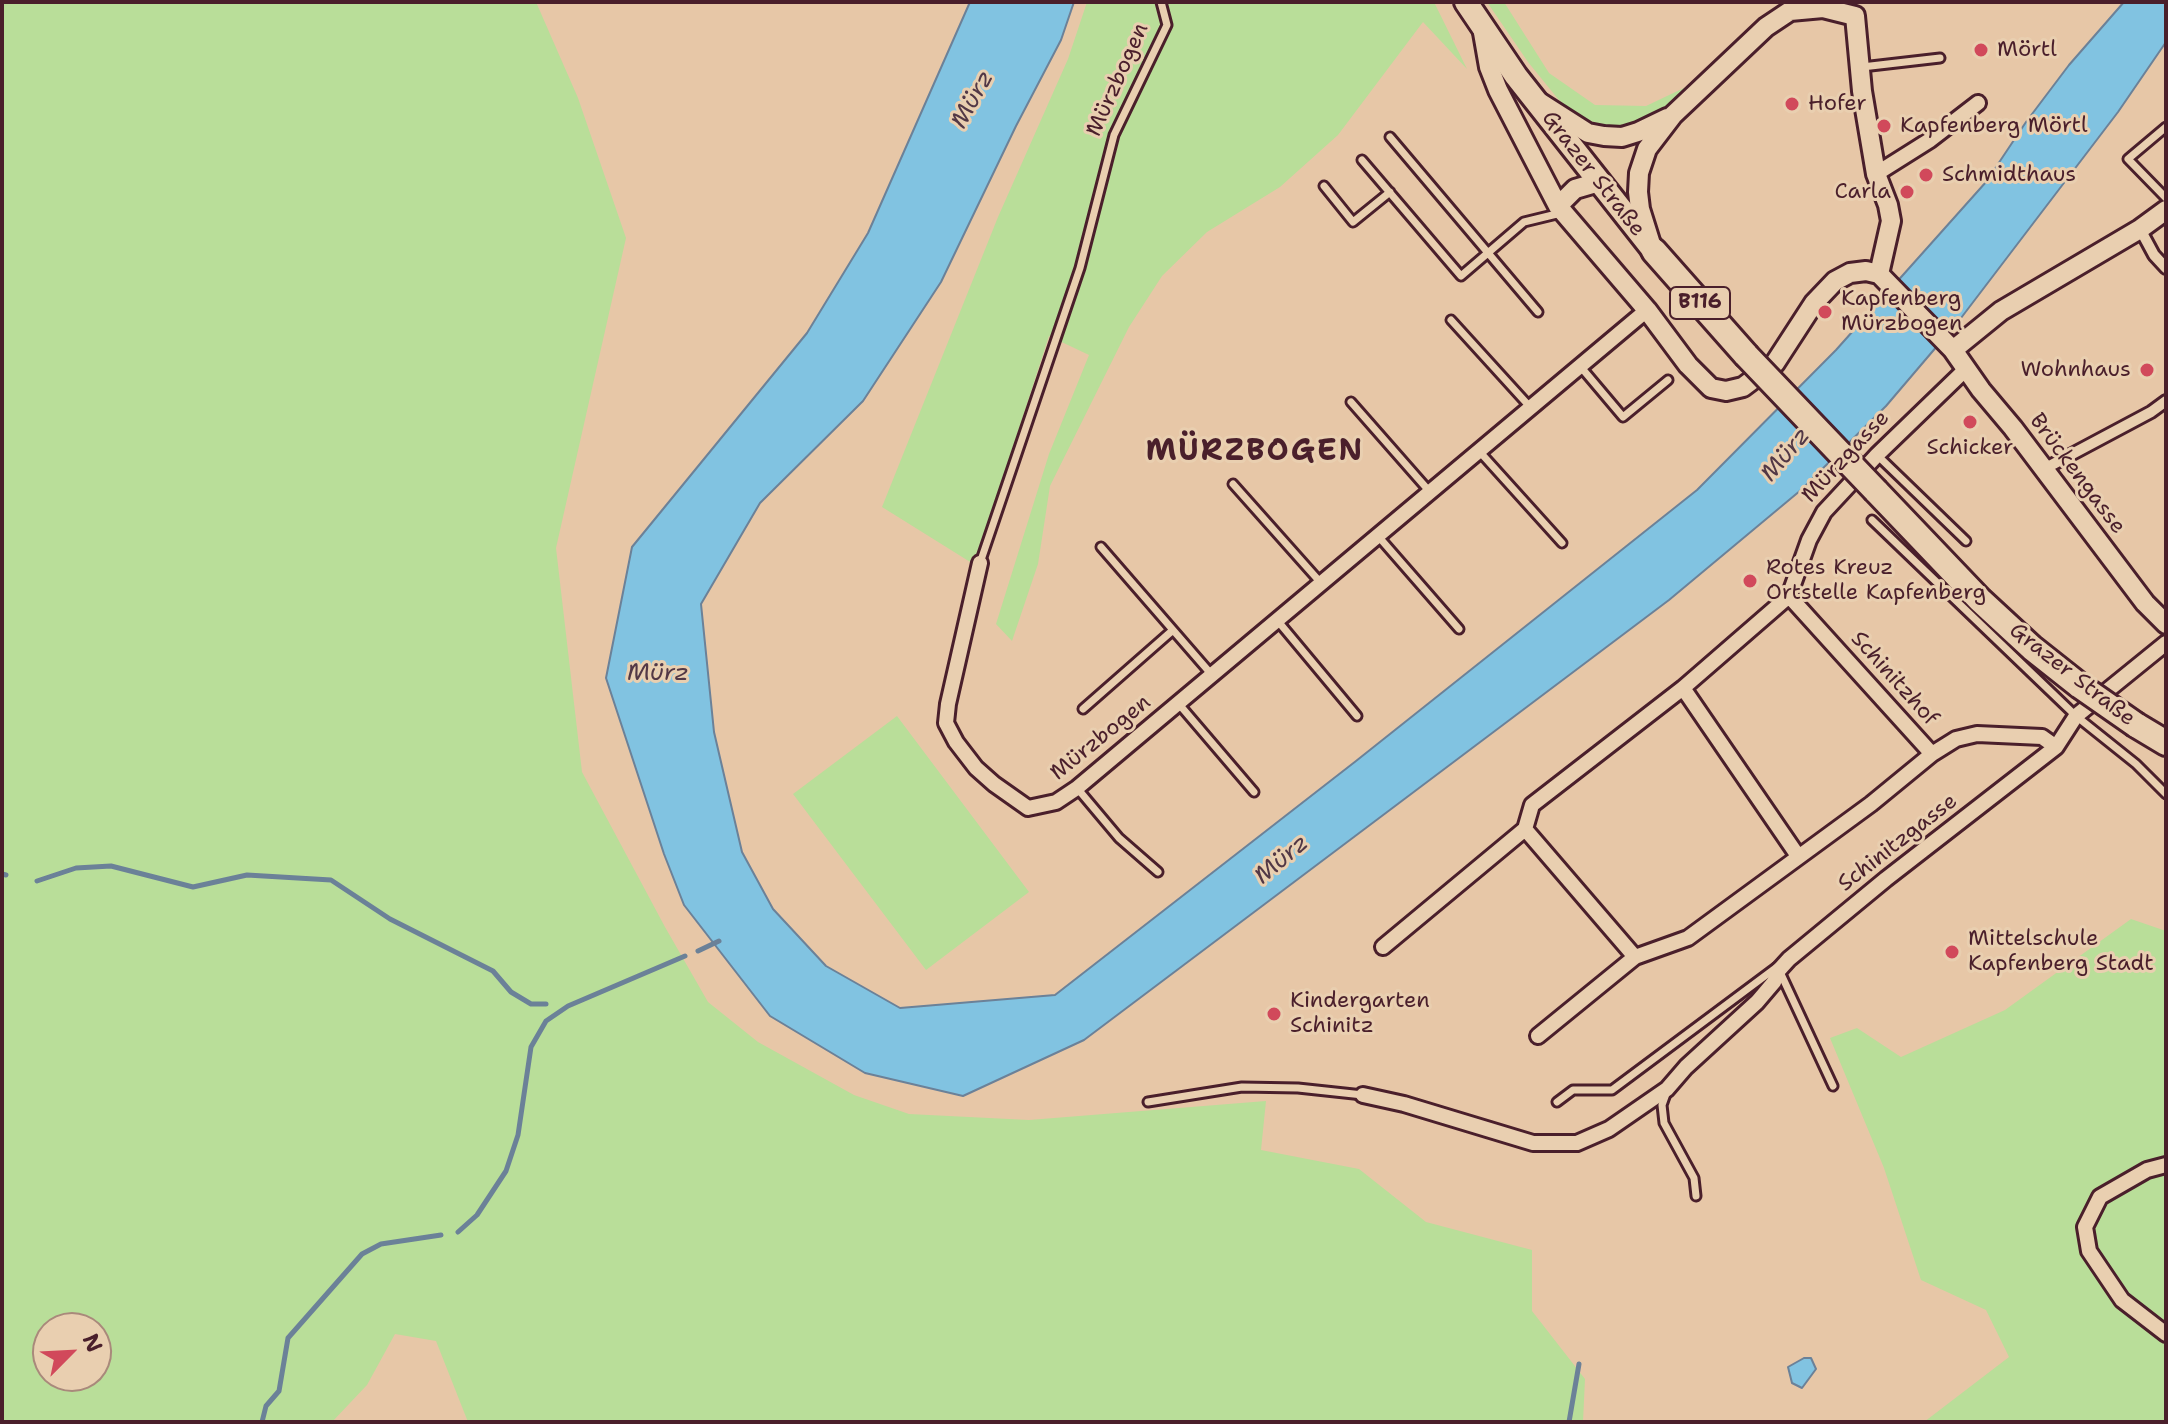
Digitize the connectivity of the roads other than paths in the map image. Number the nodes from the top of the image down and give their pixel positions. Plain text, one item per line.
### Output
1 (1161, 2) edge
2 (1466, 2) edge
3 (1854, 9) edge
4 (1482, 27) junction
5 (1940, 58) dead end
6 (1860, 68) junction
7 (1532, 97) junction
8 (1978, 103) dead end
9 (1673, 115) junction
10 (2166, 127) edge
11 (1390, 137) dead end
12 (1362, 160) dead end
13 (1876, 174) junction
14 (1599, 182) junction
15 (1324, 186) dead end
16 (1390, 192) junction
17 (2166, 198) edge
18 (1561, 209) junction
19 (2166, 210) edge
20 (2140, 229) junction
21 (1654, 251) junction
22 (1488, 253) junction
23 (2166, 268) edge
24 (1879, 274) junction
25 (1647, 310) junction
26 (1538, 312) dead end
27 (1451, 320) dead end
28 (1953, 350) junction
29 (1580, 366) junction
30 (1966, 369) junction
31 (1668, 380) dead end
32 (2166, 401) edge
33 (1351, 402) dead end
34 (1531, 408) junction
35 (1479, 451) junction
36 (1877, 455) junction
37 (2044, 469) junction
38 (1233, 484) dead end
39 (1430, 492) junction
40 (1872, 520) dead end
41 (1378, 536) junction
42 (1966, 541) dead end
43 (1562, 543) dead end
44 (1101, 547) dead end
45 (980, 563) joint
46 (1321, 583) junction
47 (1789, 596) junction
48 (1277, 620) junction
49 (2166, 624) edge
50 (1459, 629) dead end
51 (1173, 630) junction
52 (2166, 643) edge
53 (1212, 675) junction
54 (1683, 688) junction
55 (1178, 703) junction
56 (1083, 709) dead end
57 (1357, 716) dead end
58 (2076, 716) junction
59 (2166, 743) edge
60 (2056, 747) junction
61 (1932, 754) junction
62 (1077, 788) junction
63 (1254, 792) dead end
64 (2166, 794) edge
65 (1525, 829) junction
66 (1798, 856) junction
67 (1158, 872) dead end
68 (1383, 947) dead end
69 (1635, 957) junction
70 (1784, 965) junction
71 (1538, 1036) dead end
72 (1833, 1086) dead end
73 (1667, 1089) junction
74 (1363, 1095) joint
75 (1148, 1102) dead end
76 (1557, 1102) dead end
77 (2166, 1165) edge
78 (1696, 1196) dead end
79 (2166, 1334) edge

1 - 45 lane, Mürzbogen
2 - 4 main road, Grazer Straße / B116
3 - 6 street, Grazer Straße
3 - 9 street, Grazer Straße
4 - 7 main road, Grazer Straße / B116
4 - 18 street
5 - 6 lane
6 - 13 street, Grazer Straße
7 - 9 street, Grazer Straße
7 - 14 main road, Grazer Straße / B116
8 - 13 street
9 - 21 street, Grazer Straße
10 - 17 lane
11 - 22 lane
12 - 16 lane
13 - 24 street, Grazer Straße
14 - 18 street
14 - 21 main road, Grazer Straße / B116
15 - 16 lane
16 - 22 lane
18 - 22 lane
18 - 25 street
19 - 20 street
20 - 23 street
20 - 28 street
21 - 59 highway, Grazer Straße / B116, bridge
22 - 26 lane
24 - 25 street
24 - 28 street
25 - 29 street, Mürzbogen
27 - 34 lane
28 - 30 street, Brückengasse
29 - 31 lane
29 - 34 street, Mürzbogen
30 - 36 street, Mürzgasse
30 - 37 street, Brückengasse
32 - 37 street
33 - 39 lane
34 - 35 street, Mürzbogen
35 - 39 street, Mürzbogen
35 - 43 lane
36 - 42 lane
36 - 47 street, Mürzgasse
37 - 49 street, Brückengasse
38 - 46 lane
39 - 41 street, Mürzbogen
40 - 58 lane
41 - 46 street, Mürzbogen
41 - 50 lane
44 - 51 lane
45 - 62 street, Mürzbogen
46 - 48 street, Mürzbogen
47 - 54 street
47 - 61 street, Schinitzhof
48 - 53 street, Mürzbogen
48 - 57 lane
51 - 53 lane
51 - 56 lane
52 - 58 street, Schinitzgasse
53 - 55 street, Mürzbogen
54 - 65 street
54 - 66 street
55 - 62 street, Mürzbogen
55 - 63 lane
58 - 60 street, Schinitzgasse
58 - 64 lane
60 - 61 street, Schinitzhof
60 - 70 street, Schinitzgasse
61 - 66 street, Schinitzhof
62 - 67 lane
65 - 68 street
65 - 69 street
66 - 69 street, Schinitzhof
69 - 71 street, Schinitzhof
70 - 72 lane
70 - 73 street, Schinitzgasse
70 - 76 lane
73 - 74 street, Schinitzgasse
73 - 78 lane
74 - 75 lane
77 - 79 street

